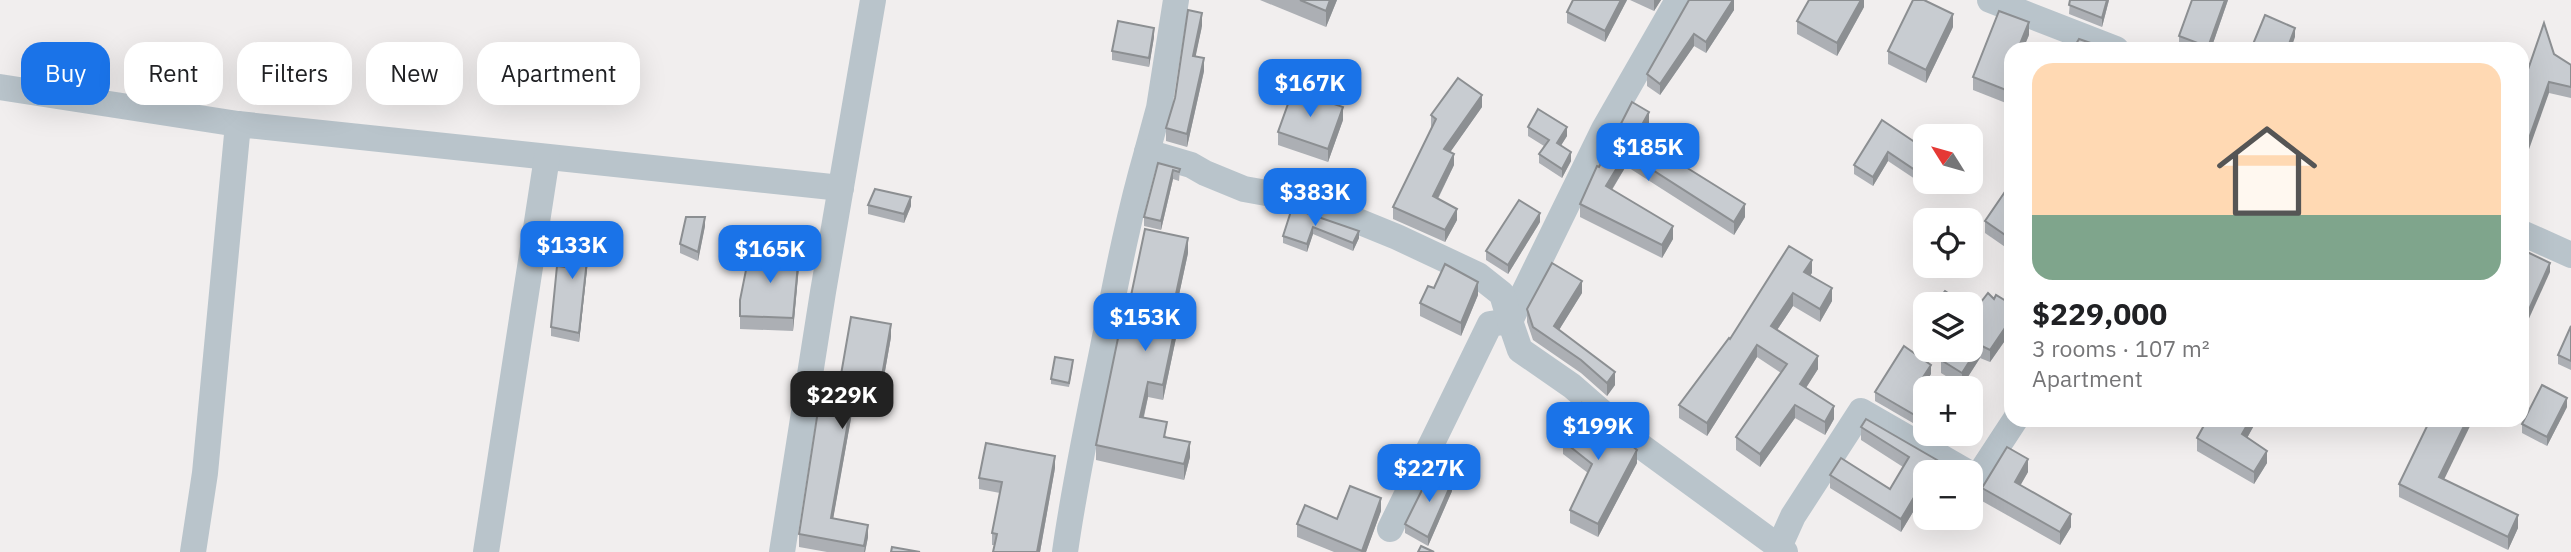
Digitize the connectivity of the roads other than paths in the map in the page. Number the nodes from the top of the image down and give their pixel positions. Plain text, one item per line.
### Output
1 (873, 0) edge
2 (1176, 0) edge
3 (1678, 0) edge
4 (1990, 0) edge
5 (2098, 42) edge
6 (0, 87) edge
7 (238, 124) junction
8 (1147, 152) junction
9 (547, 157) junction
10 (841, 188) junction
11 (2529, 236) edge
12 (2571, 255) edge
13 (1510, 321) junction
14 (2010, 427) edge
15 (1945, 460) edge
16 (1983, 469) edge
17 (1390, 529) dead end
18 (1782, 550) edge
19 (193, 552) edge
20 (486, 552) edge
21 (782, 552) edge
22 (1065, 552) edge

1 - 10 street
2 - 8 street
3 - 13 street
4 - 5 street
6 - 7 street
7 - 9 street
7 - 19 street
8 - 13 street
8 - 22 street
9 - 10 street
9 - 20 street
10 - 21 street
11 - 12 street
13 - 17 street
13 - 18 street
14 - 16 street
15 - 18 street

